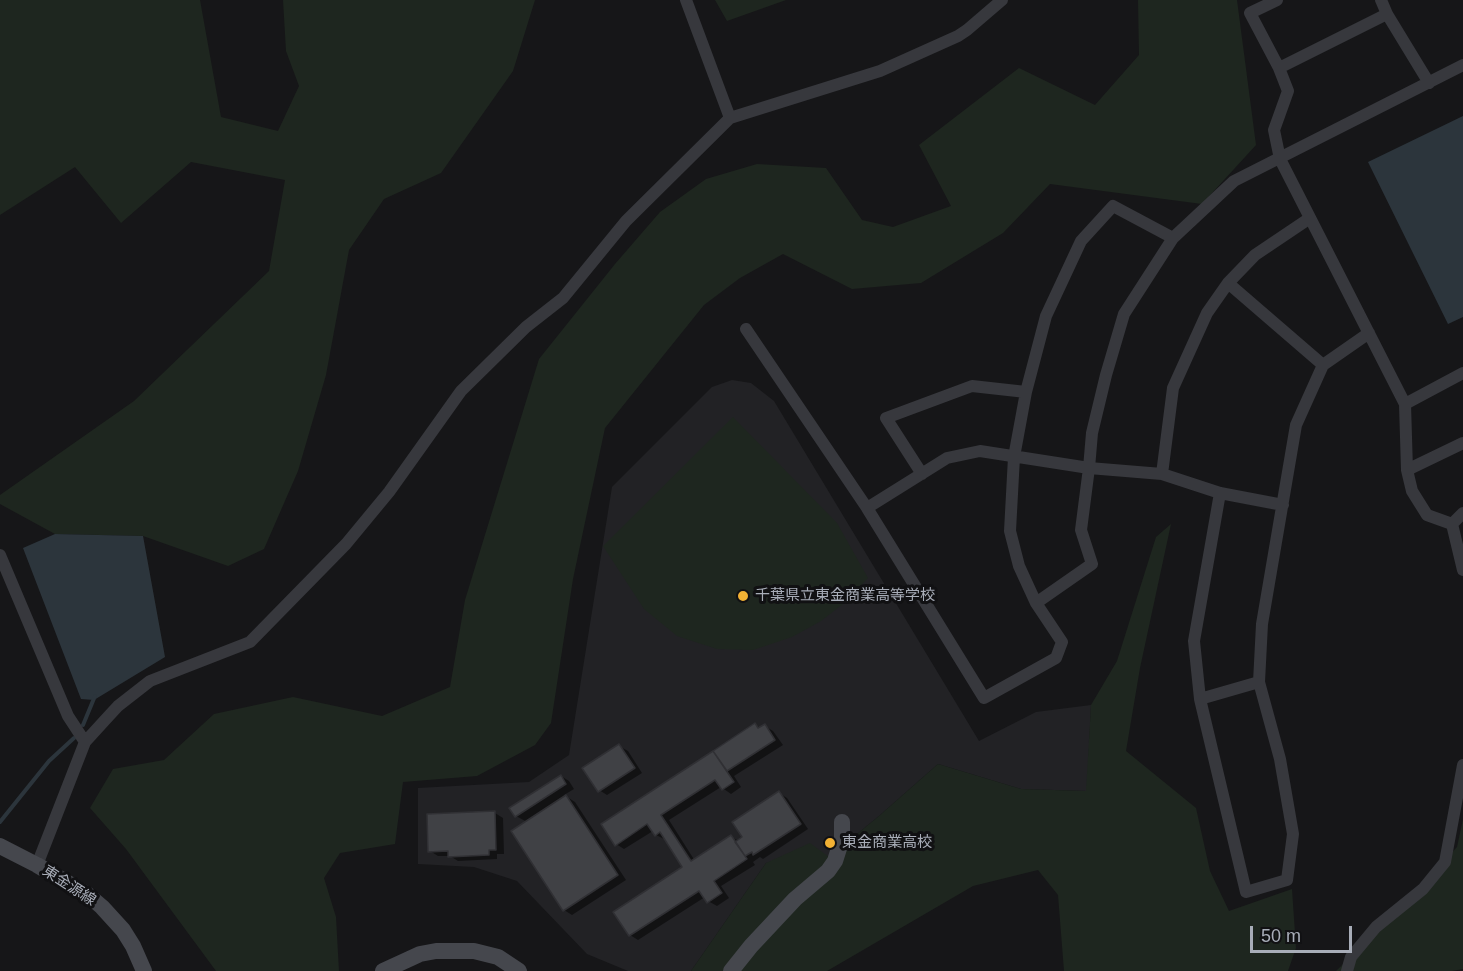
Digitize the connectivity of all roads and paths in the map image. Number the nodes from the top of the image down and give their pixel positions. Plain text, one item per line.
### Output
1 (686, 0) edge
2 (1002, 0) edge
3 (1277, 0) edge
4 (1381, 0) edge
5 (1387, 14) junction
6 (1463, 65) edge
7 (1279, 68) junction
8 (1429, 83) junction
9 (730, 118) junction
10 (1280, 159) junction
11 (1310, 218) junction
12 (1173, 237) junction
13 (1228, 283) junction
14 (747, 328) dead end
15 (1369, 333) junction
16 (1323, 365) junction
17 (1463, 373) edge
18 (1026, 392) junction
19 (1405, 404) junction
20 (1463, 443) edge
21 (1014, 457) junction
22 (1089, 468) junction
23 (1407, 470) junction
24 (922, 474) junction
25 (1162, 474) junction
26 (1220, 493) junction
27 (1283, 505) junction
28 (867, 508) junction
29 (1463, 513) edge
30 (1452, 524) junction
31 (0, 555) edge
32 (1463, 570) edge
33 (1036, 603) junction
34 (1259, 682) junction
35 (1200, 699) junction
36 (85, 742) junction
37 (1463, 765) edge
38 (842, 822) dead end
39 (0, 846) edge
40 (37, 865) junction
41 (144, 971) edge
42 (383, 971) edge
43 (519, 971) edge
44 (731, 971) edge
45 (1347, 971) edge

1 - 9 street
2 - 9 street
3 - 7 street
4 - 5 street
5 - 7 street
5 - 8 street
6 - 8 street
7 - 10 street
8 - 10 street
9 - 36 street
10 - 11 street
10 - 12 street
11 - 13 street
11 - 15 street
12 - 18 street
12 - 22 street
13 - 16 street
13 - 25 street
14 - 28 street
15 - 16 street
15 - 19 street
16 - 27 street
17 - 19 street
18 - 21 street
18 - 24 street
19 - 23 street
20 - 23 street
21 - 22 street
21 - 24 street
21 - 33 street
22 - 25 street
22 - 33 street
23 - 30 street
24 - 28 street
25 - 26 street
26 - 27 street
26 - 35 street
27 - 34 street
28 - 33 street
29 - 30 street
30 - 32 street
31 - 36 street
34 - 35 street
34 - 35 street
36 - 40 street
37 - 45 street
38 - 44 street
39 - 40 street, 東金源線
40 - 41 street, 東金源線
42 - 43 street

